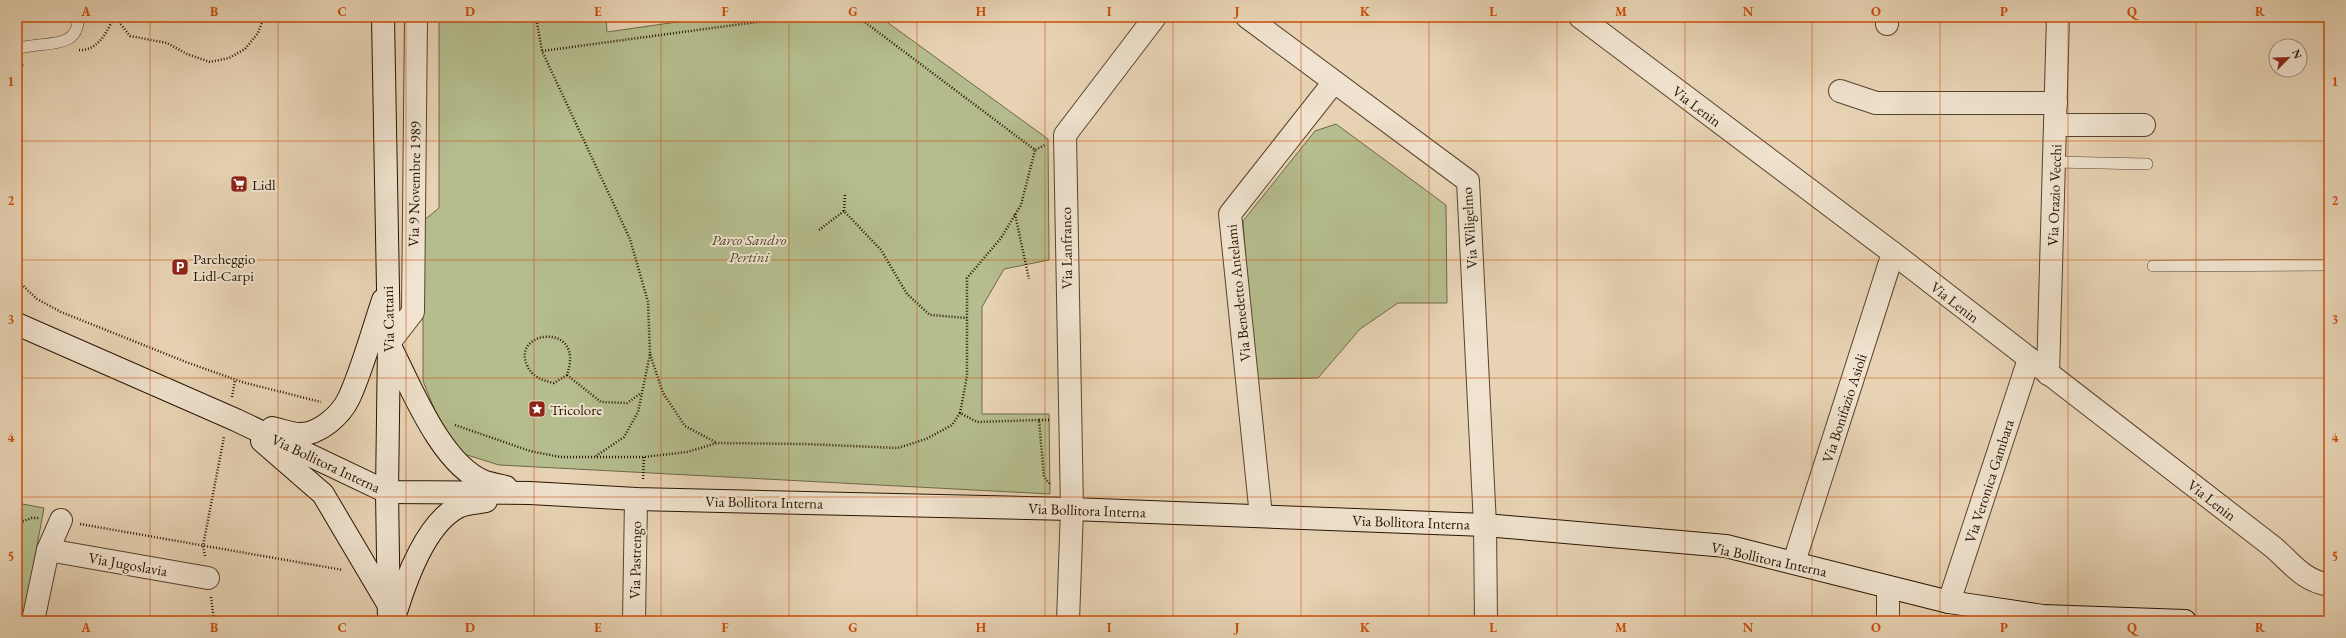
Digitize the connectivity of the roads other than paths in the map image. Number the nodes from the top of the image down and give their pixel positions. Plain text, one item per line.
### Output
1 (78, 17) edge
2 (383, 17) edge
3 (416, 17) edge
4 (1155, 17) edge
5 (1247, 17) edge
6 (2058, 17) edge
7 (1589, 20) edge
8 (17, 49) edge
9 (1334, 82) junction
10 (1840, 91) dead end
11 (2056, 103) junction
12 (2056, 125) junction
13 (2144, 125) dead end
14 (2054, 162) junction
15 (2147, 164) dead end
16 (1893, 254) junction
17 (2329, 265) edge
18 (2153, 266) dead end
19 (388, 287) junction
20 (17, 324) edge
21 (389, 343) junction
22 (2029, 359) junction
23 (2048, 374) junction
24 (232, 418) junction
25 (387, 492) junction
26 (530, 493) junction
27 (636, 499) junction
28 (1072, 509) junction
29 (1262, 516) junction
30 (61, 520) road end
31 (1486, 525) junction
32 (48, 550) junction
33 (1794, 562) junction
34 (208, 578) dead end
35 (2329, 585) edge
36 (1888, 588) junction
37 (1949, 602) junction
38 (387, 617) edge
39 (33, 621) edge
40 (634, 621) edge
41 (1068, 621) edge
42 (1486, 621) edge
43 (1888, 621) edge
44 (2185, 621) edge

1 - 8 lane
2 - 19 street, Via Cattani
3 - 21 street, Via 9 Novembre 1989
4 - 28 street, Via Lanfranco
5 - 9 street, Via Wiligelmo
6 - 11 street, Via Orazio Vecchi
7 - 16 street, Via Lenin
9 - 29 street, Via Benedetto Antelami
9 - 31 street, Via Wiligelmo
10 - 11 street
11 - 12 street, Via Orazio Vecchi
12 - 13 street
12 - 14 street, Via Orazio Vecchi
14 - 15 lane
14 - 23 street, Via Orazio Vecchi
16 - 22 street, Via Lenin
16 - 33 street, Via Bonifazio Asioli
17 - 18 lane
19 - 21 street, Via Cattani
19 - 24 street
20 - 24 street, Via Bollitora Interna
21 - 25 street, Via Cattani
21 - 26 street
22 - 23 street, Via Lenin
22 - 37 street, Via Veronica Gambara
23 - 35 street, Via Lenin
24 - 25 street, Via Bollitora Interna
24 - 38 street
25 - 26 street, Via Bollitora Interna
25 - 38 street, Via Cattani
26 - 27 street, Via Bollitora Interna
26 - 38 street
27 - 28 street, Via Bollitora Interna
27 - 40 street, Via Pastrengo
28 - 29 street, Via Bollitora Interna
28 - 41 street, Via Lanfranco
29 - 31 street, Via Bollitora Interna
30 - 32 street
31 - 33 street, Via Bollitora Interna
31 - 42 street
32 - 34 street, Via Jugoslavia
32 - 39 street
33 - 36 street, Via Bollitora Interna
36 - 37 street, Via Bollitora Interna
36 - 43 street
37 - 44 street, Via Bollitora Interna

